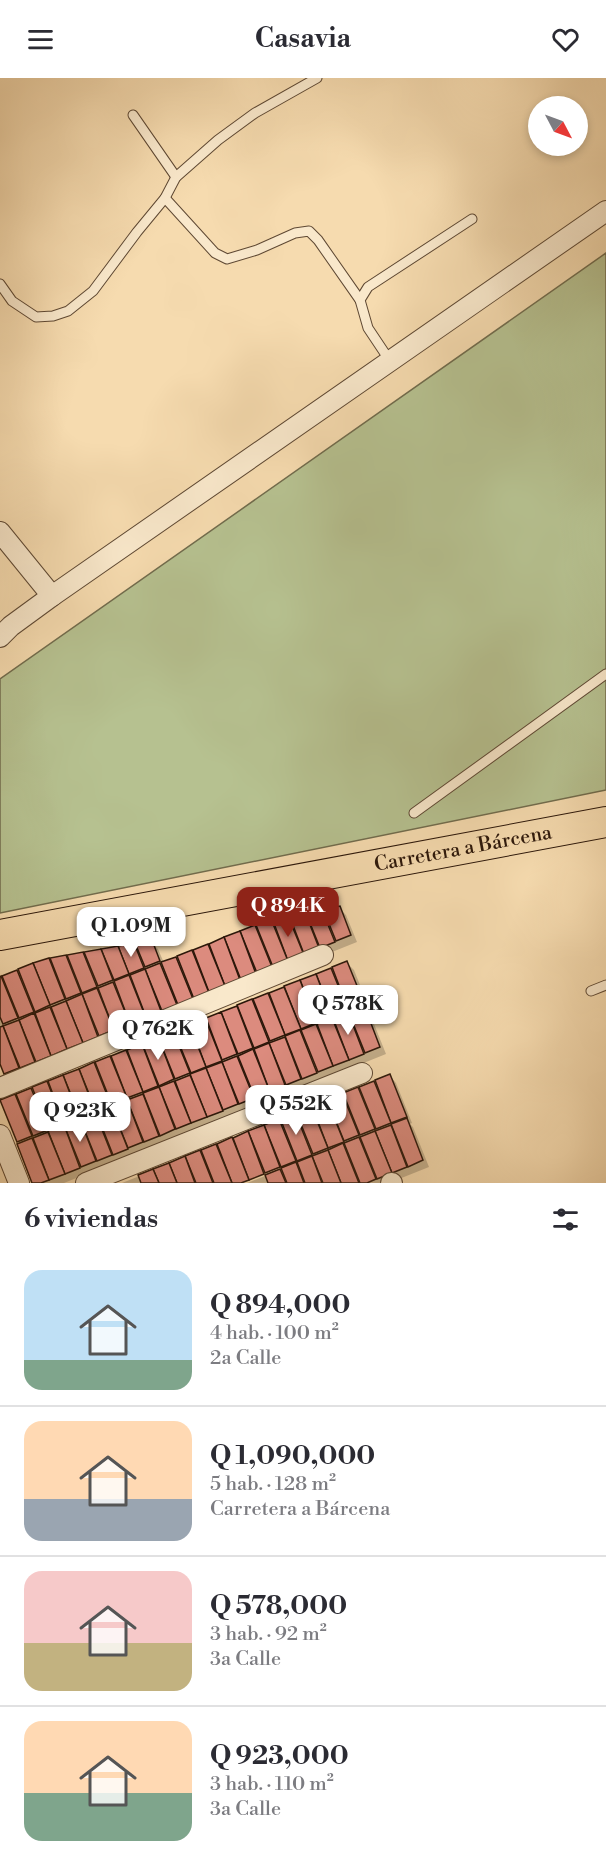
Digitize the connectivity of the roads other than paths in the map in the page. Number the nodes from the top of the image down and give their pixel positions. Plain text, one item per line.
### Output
1 (317, 78) edge
2 (134, 115) dead end
3 (176, 177) junction
4 (165, 198) junction
5 (606, 211) edge
6 (471, 219) dead end
7 (0, 284) edge
8 (360, 300) junction
9 (390, 361) junction
10 (0, 532) edge
11 (52, 596) junction
12 (0, 637) edge
13 (606, 674) edge
14 (414, 813) dead end
15 (606, 822) edge
16 (0, 934) edge
17 (322, 955) dead end
18 (606, 985) edge
19 (591, 991) dead end
20 (362, 1073) dead end
21 (0, 1088) edge
22 (0, 1135) edge
23 (20, 1183) edge
24 (86, 1183) edge

1 - 3 lane
2 - 3 lane
3 - 4 lane
4 - 7 lane
4 - 8 lane
5 - 9 street
6 - 8 lane
8 - 9 lane
9 - 11 street
10 - 11 street
11 - 12 street
13 - 14 lane
15 - 16 main road, Carretera a Bárcena
17 - 21 street
18 - 19 lane
20 - 24 street
22 - 23 street

